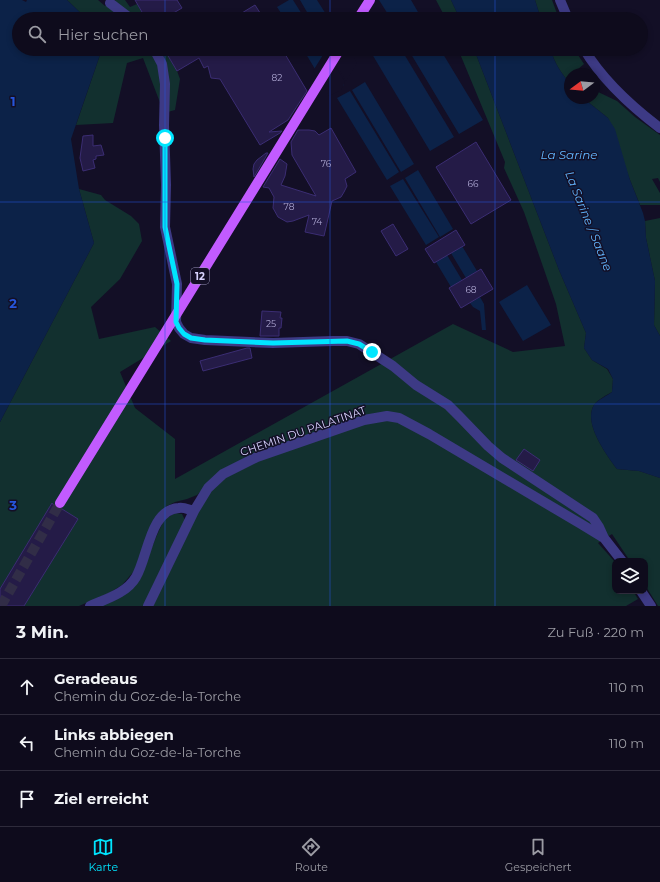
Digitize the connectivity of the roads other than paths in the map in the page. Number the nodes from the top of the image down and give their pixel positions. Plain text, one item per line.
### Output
1 (370, 0) edge
2 (560, 0) edge
3 (110, 3) dead end
4 (122, 12) edge
5 (362, 12) edge
6 (565, 12) edge
7 (158, 56) edge
8 (336, 56) edge
9 (588, 56) edge
10 (660, 128) edge
11 (60, 503) tunnel mouth
12 (194, 511) junction
13 (604, 538) junction
14 (620, 558) edge
15 (643, 594) edge
16 (90, 606) edge
17 (148, 606) edge
18 (651, 606) edge

1 - 5 main road
2 - 6 street
3 - 4 street
7 - 13 street
8 - 11 main road, 12
9 - 10 street
12 - 13 street, CHEMIN DU PALATINAT
12 - 16 street
12 - 17 street, CHEMIN DU PALATINAT
13 - 14 street, CHEMIN DU PALATINAT
15 - 18 street

